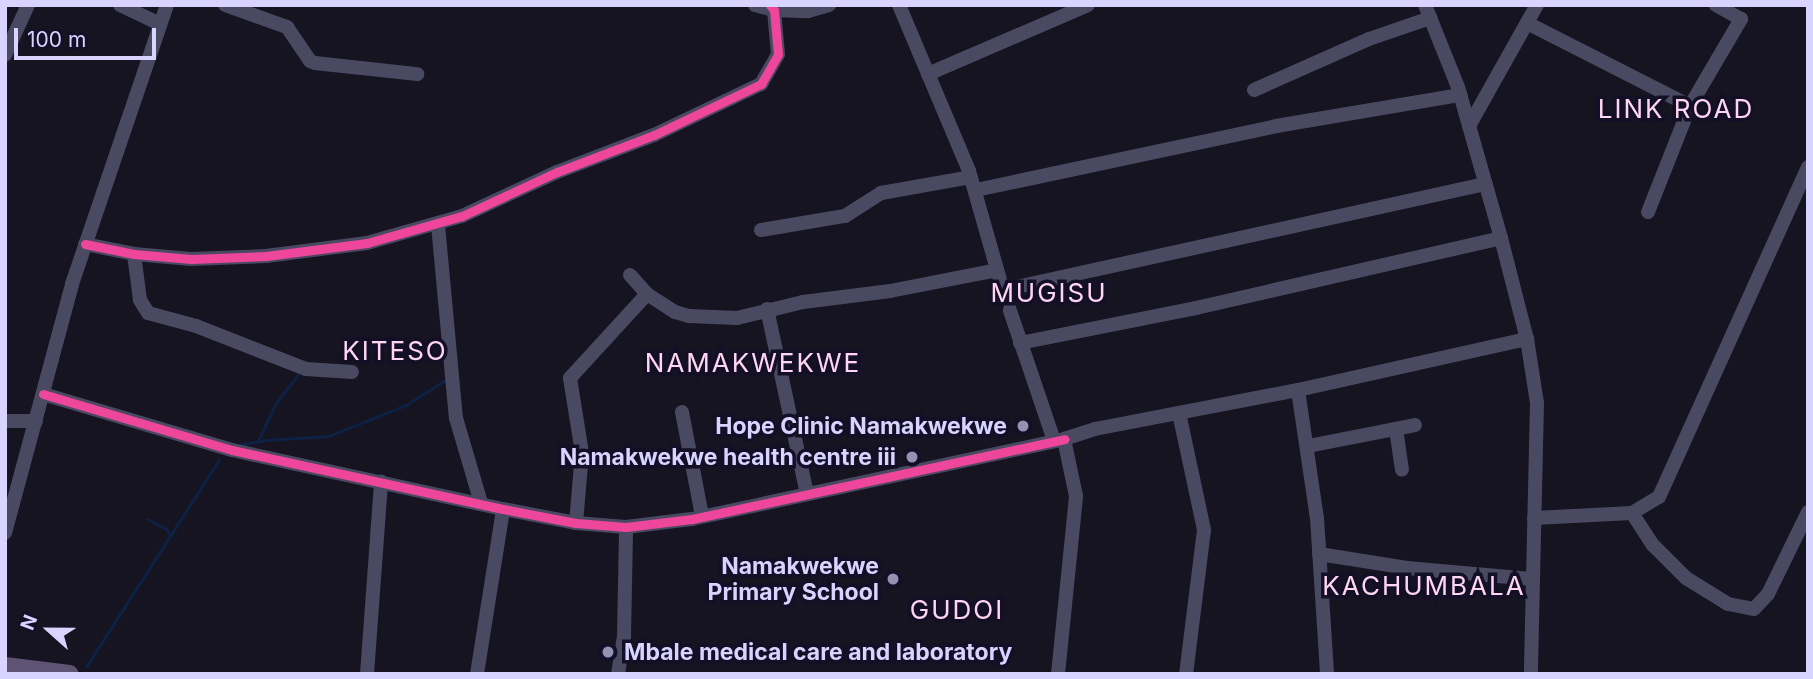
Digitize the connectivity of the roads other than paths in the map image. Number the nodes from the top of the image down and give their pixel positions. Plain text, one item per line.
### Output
1 (28, 5) edge
2 (120, 5) edge
3 (167, 5) edge
4 (225, 5) edge
5 (755, 5) edge
6 (829, 5) edge
7 (899, 5) edge
8 (1088, 5) edge
9 (1537, 5) edge
10 (1716, 5) edge
11 (1747, 5) edge
12 (772, 8) edge
13 (1427, 11) edge
14 (1741, 19) junction
15 (1527, 23) junction
16 (160, 24) junction
17 (5, 55) edge
18 (417, 74) dead end
19 (928, 74) junction
20 (1254, 90) dead end
21 (1460, 95) junction
22 (1690, 106) junction
23 (1468, 126) junction
24 (1808, 167) edge
25 (973, 184) junction
26 (1485, 184) junction
27 (1648, 212) dead end
28 (438, 225) junction
29 (761, 230) dead end
30 (1501, 238) junction
31 (85, 244) junction
32 (134, 254) junction
33 (997, 270) junction
34 (630, 275) dead end
35 (1003, 290) junction
36 (647, 294) junction
37 (766, 309) junction
38 (1527, 339) junction
39 (1020, 343) junction
40 (352, 372) dead end
41 (1298, 390) junction
42 (43, 394) junction
43 (682, 412) dead end
44 (1179, 412) junction
45 (36, 421) junction
46 (9, 422) edge
47 (1415, 425) dead end
48 (1396, 429) junction
49 (1059, 440) junction
50 (29, 446) junction
51 (1308, 446) junction
52 (1402, 470) dead end
53 (381, 482) junction
54 (807, 494) junction
55 (481, 503) junction
56 (503, 509) junction
57 (1808, 512) edge
58 (1632, 513) junction
59 (702, 516) junction
60 (1534, 518) junction
61 (576, 523) junction
62 (626, 527) junction
63 (5, 533) edge
64 (1319, 554) junction
65 (1532, 579) junction
66 (5, 666) edge
67 (63, 673) edge
68 (70, 674) edge
69 (367, 674) edge
70 (477, 674) edge
71 (618, 674) edge
72 (1058, 674) edge
73 (1186, 674) edge
74 (1327, 674) edge
75 (1531, 674) edge

1 - 17 street
2 - 16 street
3 - 16 street
4 - 18 street
5 - 12 street
6 - 12 street
7 - 19 street
8 - 19 street
9 - 15 street
10 - 14 street
11 - 14 street
12 - 28 street
13 - 20 street
13 - 21 street
14 - 22 street
15 - 22 street
15 - 23 street
16 - 31 street
19 - 25 street
21 - 23 street
21 - 25 street
22 - 27 street
23 - 26 street
24 - 58 street
25 - 29 street
25 - 33 street
26 - 30 street
26 - 35 street
28 - 32 street
28 - 55 street
30 - 38 street
30 - 39 street
31 - 32 street
31 - 42 street
32 - 40 street
33 - 35 street
33 - 37 street
34 - 36 street
35 - 39 street
36 - 37 street
36 - 61 street
37 - 54 street
38 - 41 street
38 - 60 street
39 - 49 street
41 - 44 street
41 - 51 street
42 - 45 street
42 - 53 street
43 - 59 street
44 - 49 street
44 - 73 street
45 - 46 street
45 - 50 street
46 - 50 street
47 - 48 street
48 - 51 street
48 - 52 street
49 - 54 street
49 - 72 street
50 - 63 street
51 - 64 street
53 - 55 street
53 - 69 street
54 - 59 street
55 - 56 street
56 - 61 street
56 - 70 street
57 - 58 street
58 - 60 street
59 - 62 street
60 - 65 street
61 - 62 street
62 - 71 street
64 - 65 street
64 - 74 street
65 - 75 street
66 - 67 main road
67 - 68 main road

